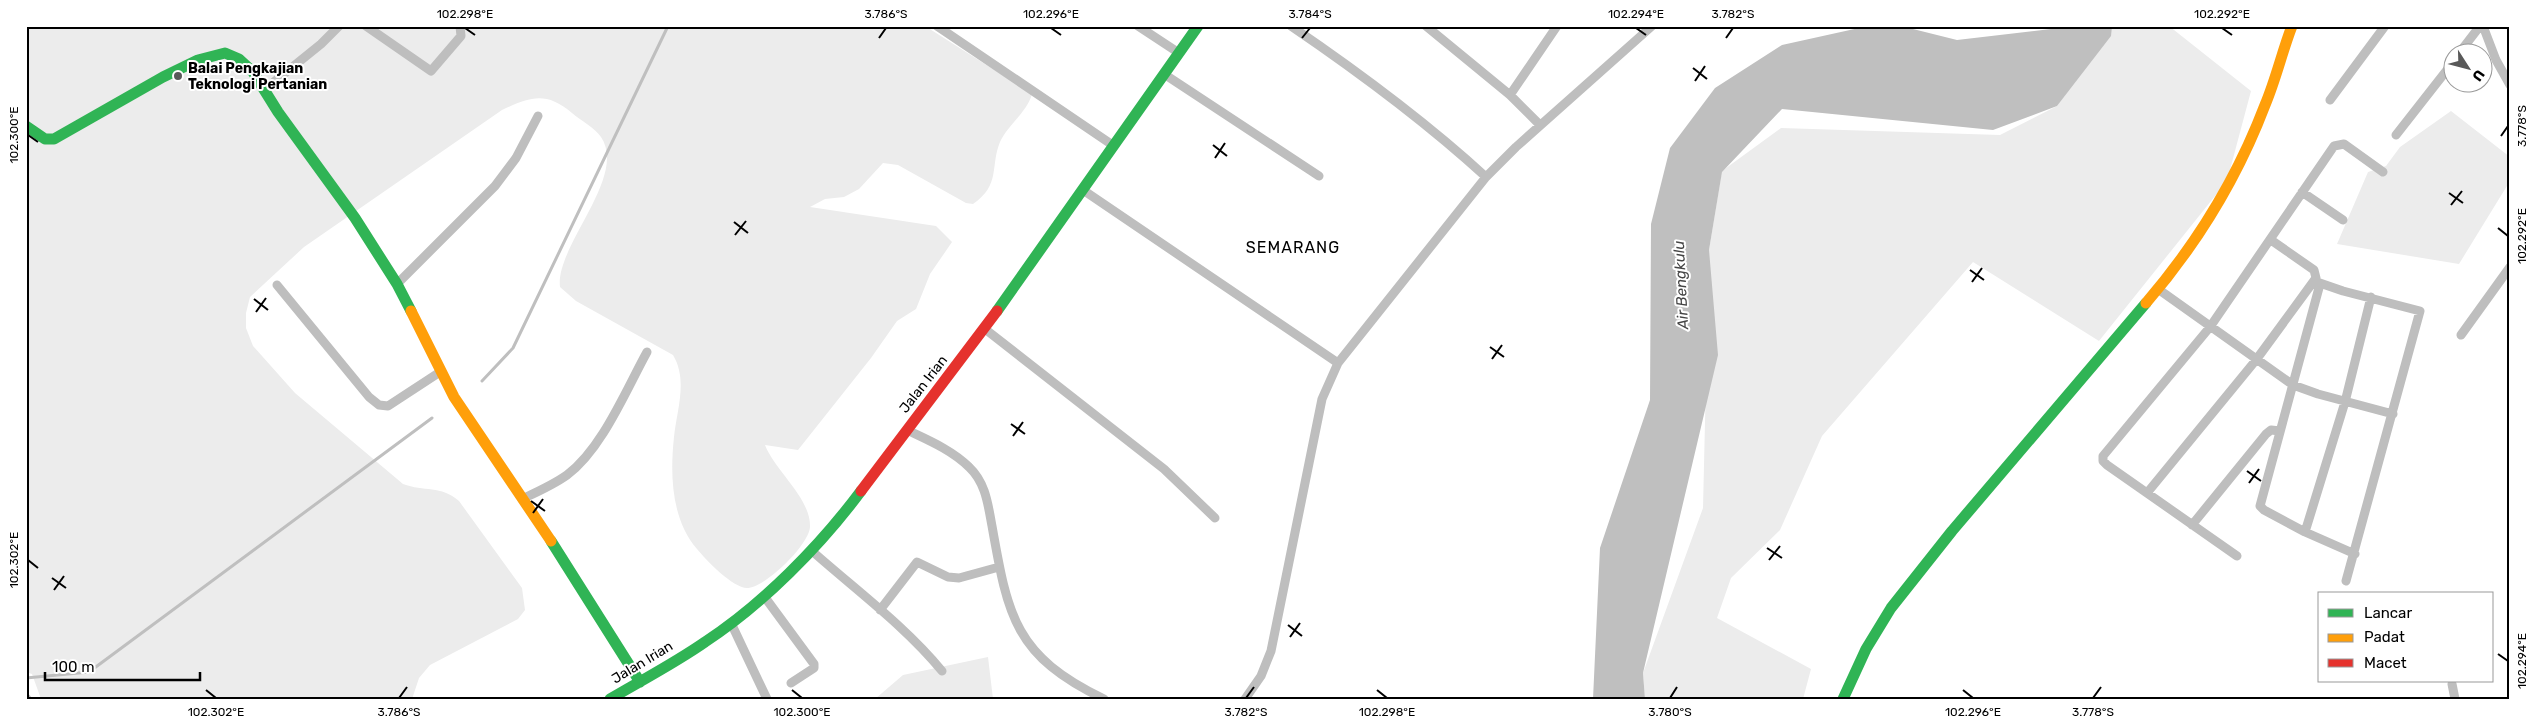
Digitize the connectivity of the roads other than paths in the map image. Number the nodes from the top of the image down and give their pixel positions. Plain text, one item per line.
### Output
1 (339, 26) edge
2 (366, 26) edge
3 (460, 26) edge
4 (936, 26) edge
5 (1138, 26) edge
6 (1198, 26) edge
7 (1291, 26) edge
8 (1426, 26) edge
9 (1557, 26) edge
10 (1652, 26) edge
11 (2292, 26) edge
12 (2386, 26) edge
13 (2482, 26) edge
14 (2468, 42) edge
15 (1179, 53) junction
16 (1164, 74) junction
17 (2444, 74) edge
18 (2510, 85) edge
19 (264, 90) junction
20 (1510, 95) junction
21 (2330, 100) dead end
22 (538, 116) dead end
23 (26, 126) edge
24 (1540, 126) junction
25 (2396, 135) dead end
26 (1114, 146) junction
27 (2383, 172) dead end
28 (1319, 176) dead end
29 (1486, 177) junction
30 (1083, 190) junction
31 (2302, 192) junction
32 (2343, 220) dead end
33 (2271, 240) junction
34 (2510, 267) edge
35 (2317, 282) junction
36 (397, 284) junction
37 (277, 285) dead end
38 (2158, 289) junction
39 (2371, 297) junction
40 (2210, 327) junction
41 (985, 329) junction
42 (2461, 335) dead end
43 (647, 352) dead end
44 (2256, 360) junction
45 (1338, 363) junction
46 (440, 372) junction
47 (2293, 384) junction
48 (2345, 402) junction
49 (2393, 414) junction
50 (907, 430) junction
51 (2280, 431) junction
52 (2147, 492) junction
53 (522, 499) junction
54 (1216, 518) dead end
55 (2192, 524) junction
56 (2305, 532) junction
57 (812, 551) junction
58 (2355, 554) junction
59 (2237, 556) dead end
60 (999, 567) junction
61 (2346, 581) dead end
62 (764, 596) junction
63 (880, 610) junction
64 (732, 623) junction
65 (942, 671) dead end
66 (640, 682) junction
67 (791, 682) dead end
68 (2452, 684) dead end
69 (610, 699) edge
70 (767, 699) edge
71 (1104, 699) edge
72 (1244, 699) edge
73 (1843, 699) edge
74 (2455, 699) edge

1 - 19 street
2 - 3 street
4 - 26 street
5 - 15 street
6 - 15 street, Jalan Irian
7 - 29 street
8 - 20 street
9 - 20 street
10 - 24 street
11 - 38 street
12 - 21 street
13 - 14 street
13 - 18 street
15 - 16 street, Jalan Irian
16 - 26 street, Jalan Irian
16 - 28 street
17 - 25 street
19 - 23 street
19 - 36 street
20 - 24 street
22 - 36 street
24 - 29 street
26 - 30 street, Jalan Irian
27 - 31 street
29 - 45 street
30 - 41 street, Jalan Irian
30 - 45 street
31 - 32 street
31 - 33 street
33 - 35 street
33 - 40 street
34 - 42 street
35 - 39 street
35 - 44 street
35 - 47 street
36 - 46 street
37 - 46 street
38 - 40 street
38 - 73 street
39 - 48 street
39 - 49 street
40 - 44 street
40 - 52 street
41 - 50 street, Jalan Irian
41 - 54 street
43 - 53 street
44 - 47 street
44 - 52 street
45 - 72 street
46 - 53 street
47 - 48 street
47 - 51 street
48 - 49 street
48 - 56 street
49 - 58 street
50 - 57 street, Jalan Irian
50 - 60 street
51 - 55 street
51 - 56 street
52 - 55 street
53 - 66 street
55 - 59 street
56 - 58 street
57 - 62 street, Jalan Irian
57 - 63 street
58 - 61 street
60 - 63 street
60 - 71 street
62 - 64 street, Jalan Irian
62 - 67 street
63 - 65 street
64 - 66 street, Jalan Irian
64 - 70 street
66 - 69 street, Jalan Irian
68 - 74 street

